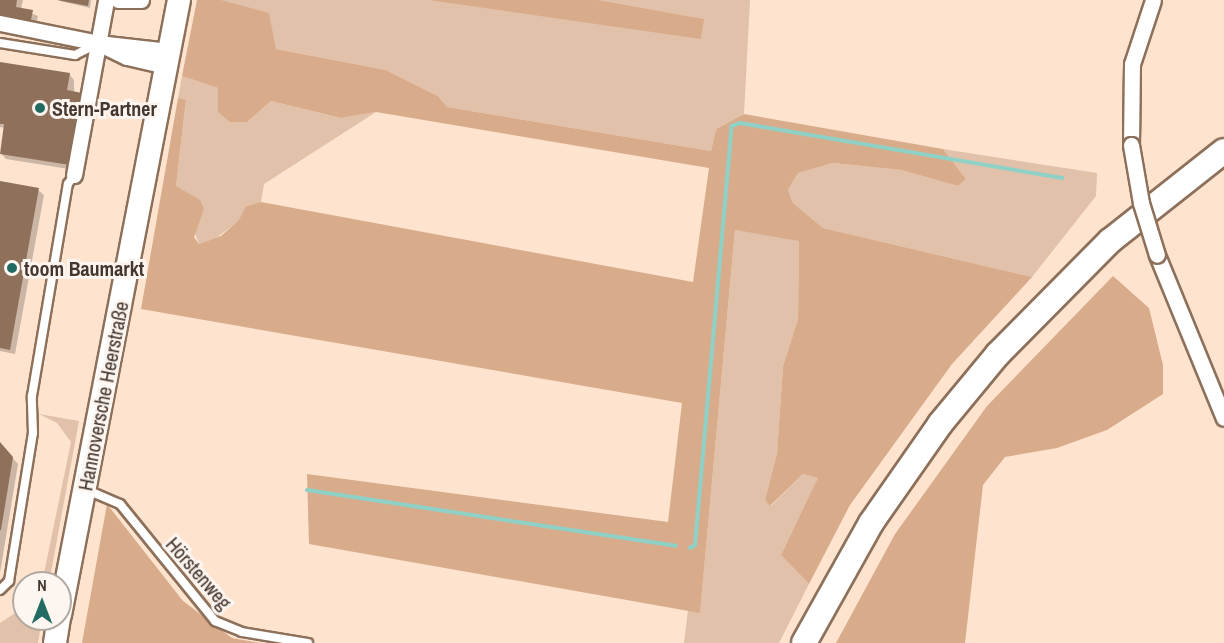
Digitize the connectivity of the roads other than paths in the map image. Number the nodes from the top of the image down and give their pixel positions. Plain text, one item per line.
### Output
1 (106, 0) edge
2 (118, 0) edge
3 (141, 0) edge
4 (179, 0) edge
5 (1153, 0) edge
6 (0, 24) edge
7 (0, 43) edge
8 (98, 43) junction
9 (168, 59) junction
10 (1224, 151) edge
11 (74, 175) joint
12 (1224, 418) edge
13 (85, 490) junction
14 (69, 571) edge
15 (0, 590) edge
16 (308, 643) edge
17 (804, 643) edge

1 - 8 street
2 - 3 street
4 - 9 main road, Hannoversche Heerstraße
5 - 12 street, bridge
6 - 8 street
7 - 8 lane
8 - 9 street
8 - 11 street
9 - 13 main road, Hannoversche Heerstraße
10 - 17 highway
11 - 15 lane
13 - 14 main road, Hannoversche Heerstraße
13 - 16 lane, Hörstenweg

